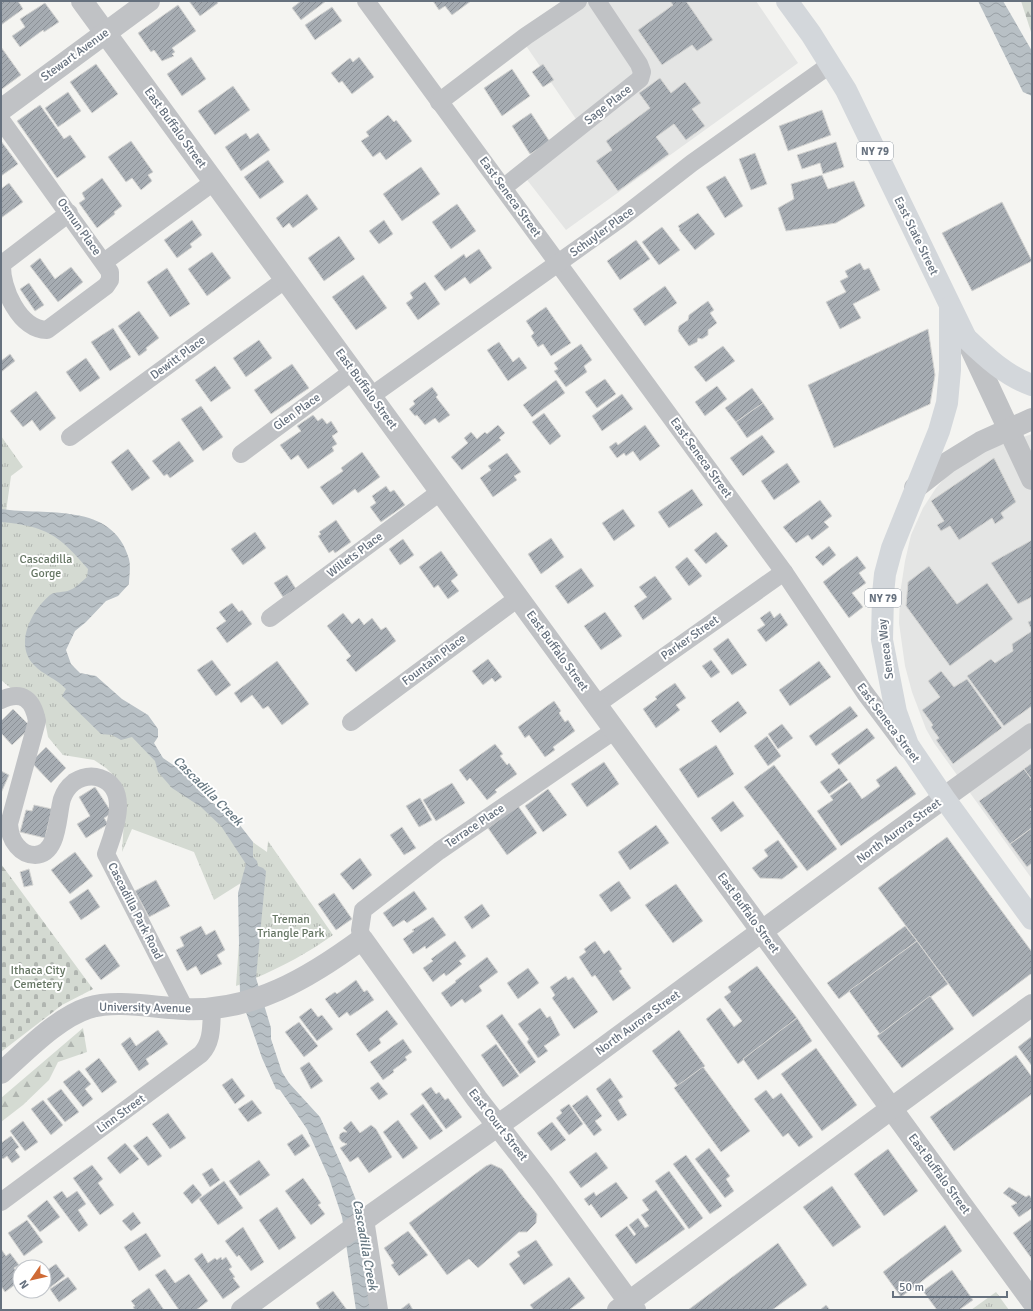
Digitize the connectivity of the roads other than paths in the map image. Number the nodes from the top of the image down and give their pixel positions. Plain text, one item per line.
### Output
1 (82, 1) edge
2 (149, 1) edge
3 (366, 1) edge
4 (578, 1) edge
5 (597, 1) edge
6 (787, 1) edge
7 (105, 33) junction
8 (831, 64) junction
9 (439, 102) junction
10 (1, 110) edge
11 (1, 120) edge
12 (214, 181) junction
13 (503, 188) junction
14 (69, 213) junction
15 (104, 262) junction
16 (558, 263) junction
17 (1, 264) edge
18 (286, 279) junction
19 (950, 307) junction
20 (966, 338) junction
21 (353, 371) junction
22 (1032, 385) edge
23 (371, 396) junction
24 (1032, 419) edge
25 (1010, 429) junction
26 (70, 437) dead end
27 (241, 454) dead end
28 (1032, 479) edge
29 (915, 488) junction
30 (440, 492) junction
31 (784, 572) junction
32 (518, 598) junction
33 (270, 618) dead end
34 (1, 700) edge
35 (596, 705) junction
36 (351, 722) dead end
37 (615, 730) junction
38 (1032, 734) edge
39 (918, 762) junction
40 (944, 798) junction
41 (1032, 919) edge
42 (762, 932) junction
43 (362, 939) junction
44 (1032, 1005) edge
45 (212, 1008) junction
46 (185, 1009) junction
47 (1, 1073) edge
48 (892, 1110) junction
49 (498, 1125) junction
50 (1, 1202) edge
51 (365, 1219) junction
52 (1032, 1301) edge
53 (628, 1307) edge
54 (242, 1310) edge
55 (379, 1310) edge

1 - 7 street, East Buffalo Street
2 - 7 street, Stewart Avenue
3 - 9 street, East Seneca Street
4 - 9 street
5 - 13 street, Sage Place
6 - 8 highway, East State Street / NY 79
7 - 10 street, Stewart Avenue
7 - 12 street, East Buffalo Street
8 - 16 street, Schuyler Place
8 - 19 highway, East State Street / NY 79
9 - 13 street, East Seneca Street
11 - 14 street, Osmun Place
12 - 15 street, Osmun Place
12 - 18 street, East Buffalo Street
13 - 16 street, East Seneca Street
14 - 15 street, Osmun Place
14 - 17 street
15 - 17 street
16 - 23 street, Schuyler Place
16 - 31 street, East Seneca Street
18 - 21 street, East Buffalo Street
18 - 26 street, Dewitt Place
19 - 20 highway, East State Street / NY 79
19 - 29 highway, Seneca Way / NY 79
20 - 22 highway, NY 79
20 - 25 street, East State Street
21 - 23 street, East Buffalo Street
21 - 27 street, Glen Place
23 - 30 street, East Buffalo Street
24 - 25 street
25 - 28 street, East State Street
25 - 29 street
29 - 39 highway, Seneca Way / NY 79
30 - 32 street, East Buffalo Street
30 - 33 street, Willets Place
31 - 35 street, Parker Street
31 - 39 street, East Seneca Street
32 - 35 street, East Buffalo Street
32 - 36 street, Fountain Place
34 - 46 street, Cascadilla Park Road
35 - 37 street, East Buffalo Street
37 - 42 street, East Buffalo Street
37 - 43 street, Terrace Place
38 - 40 street, North Aurora Street
39 - 40 highway, East Seneca Street / NY 79
40 - 41 highway, East Seneca Street / NY 79
40 - 42 street, North Aurora Street
42 - 48 street, East Buffalo Street
42 - 49 street, North Aurora Street
43 - 45 street, University Avenue
43 - 49 street, East Court Street
44 - 48 street
45 - 46 street, University Avenue
45 - 50 street, Linn Street
46 - 47 street, University Avenue
48 - 52 street, East Buffalo Street
48 - 53 street
49 - 51 street, North Aurora Street
49 - 53 street, East Court Street
51 - 54 street, North Aurora Street
51 - 55 street

